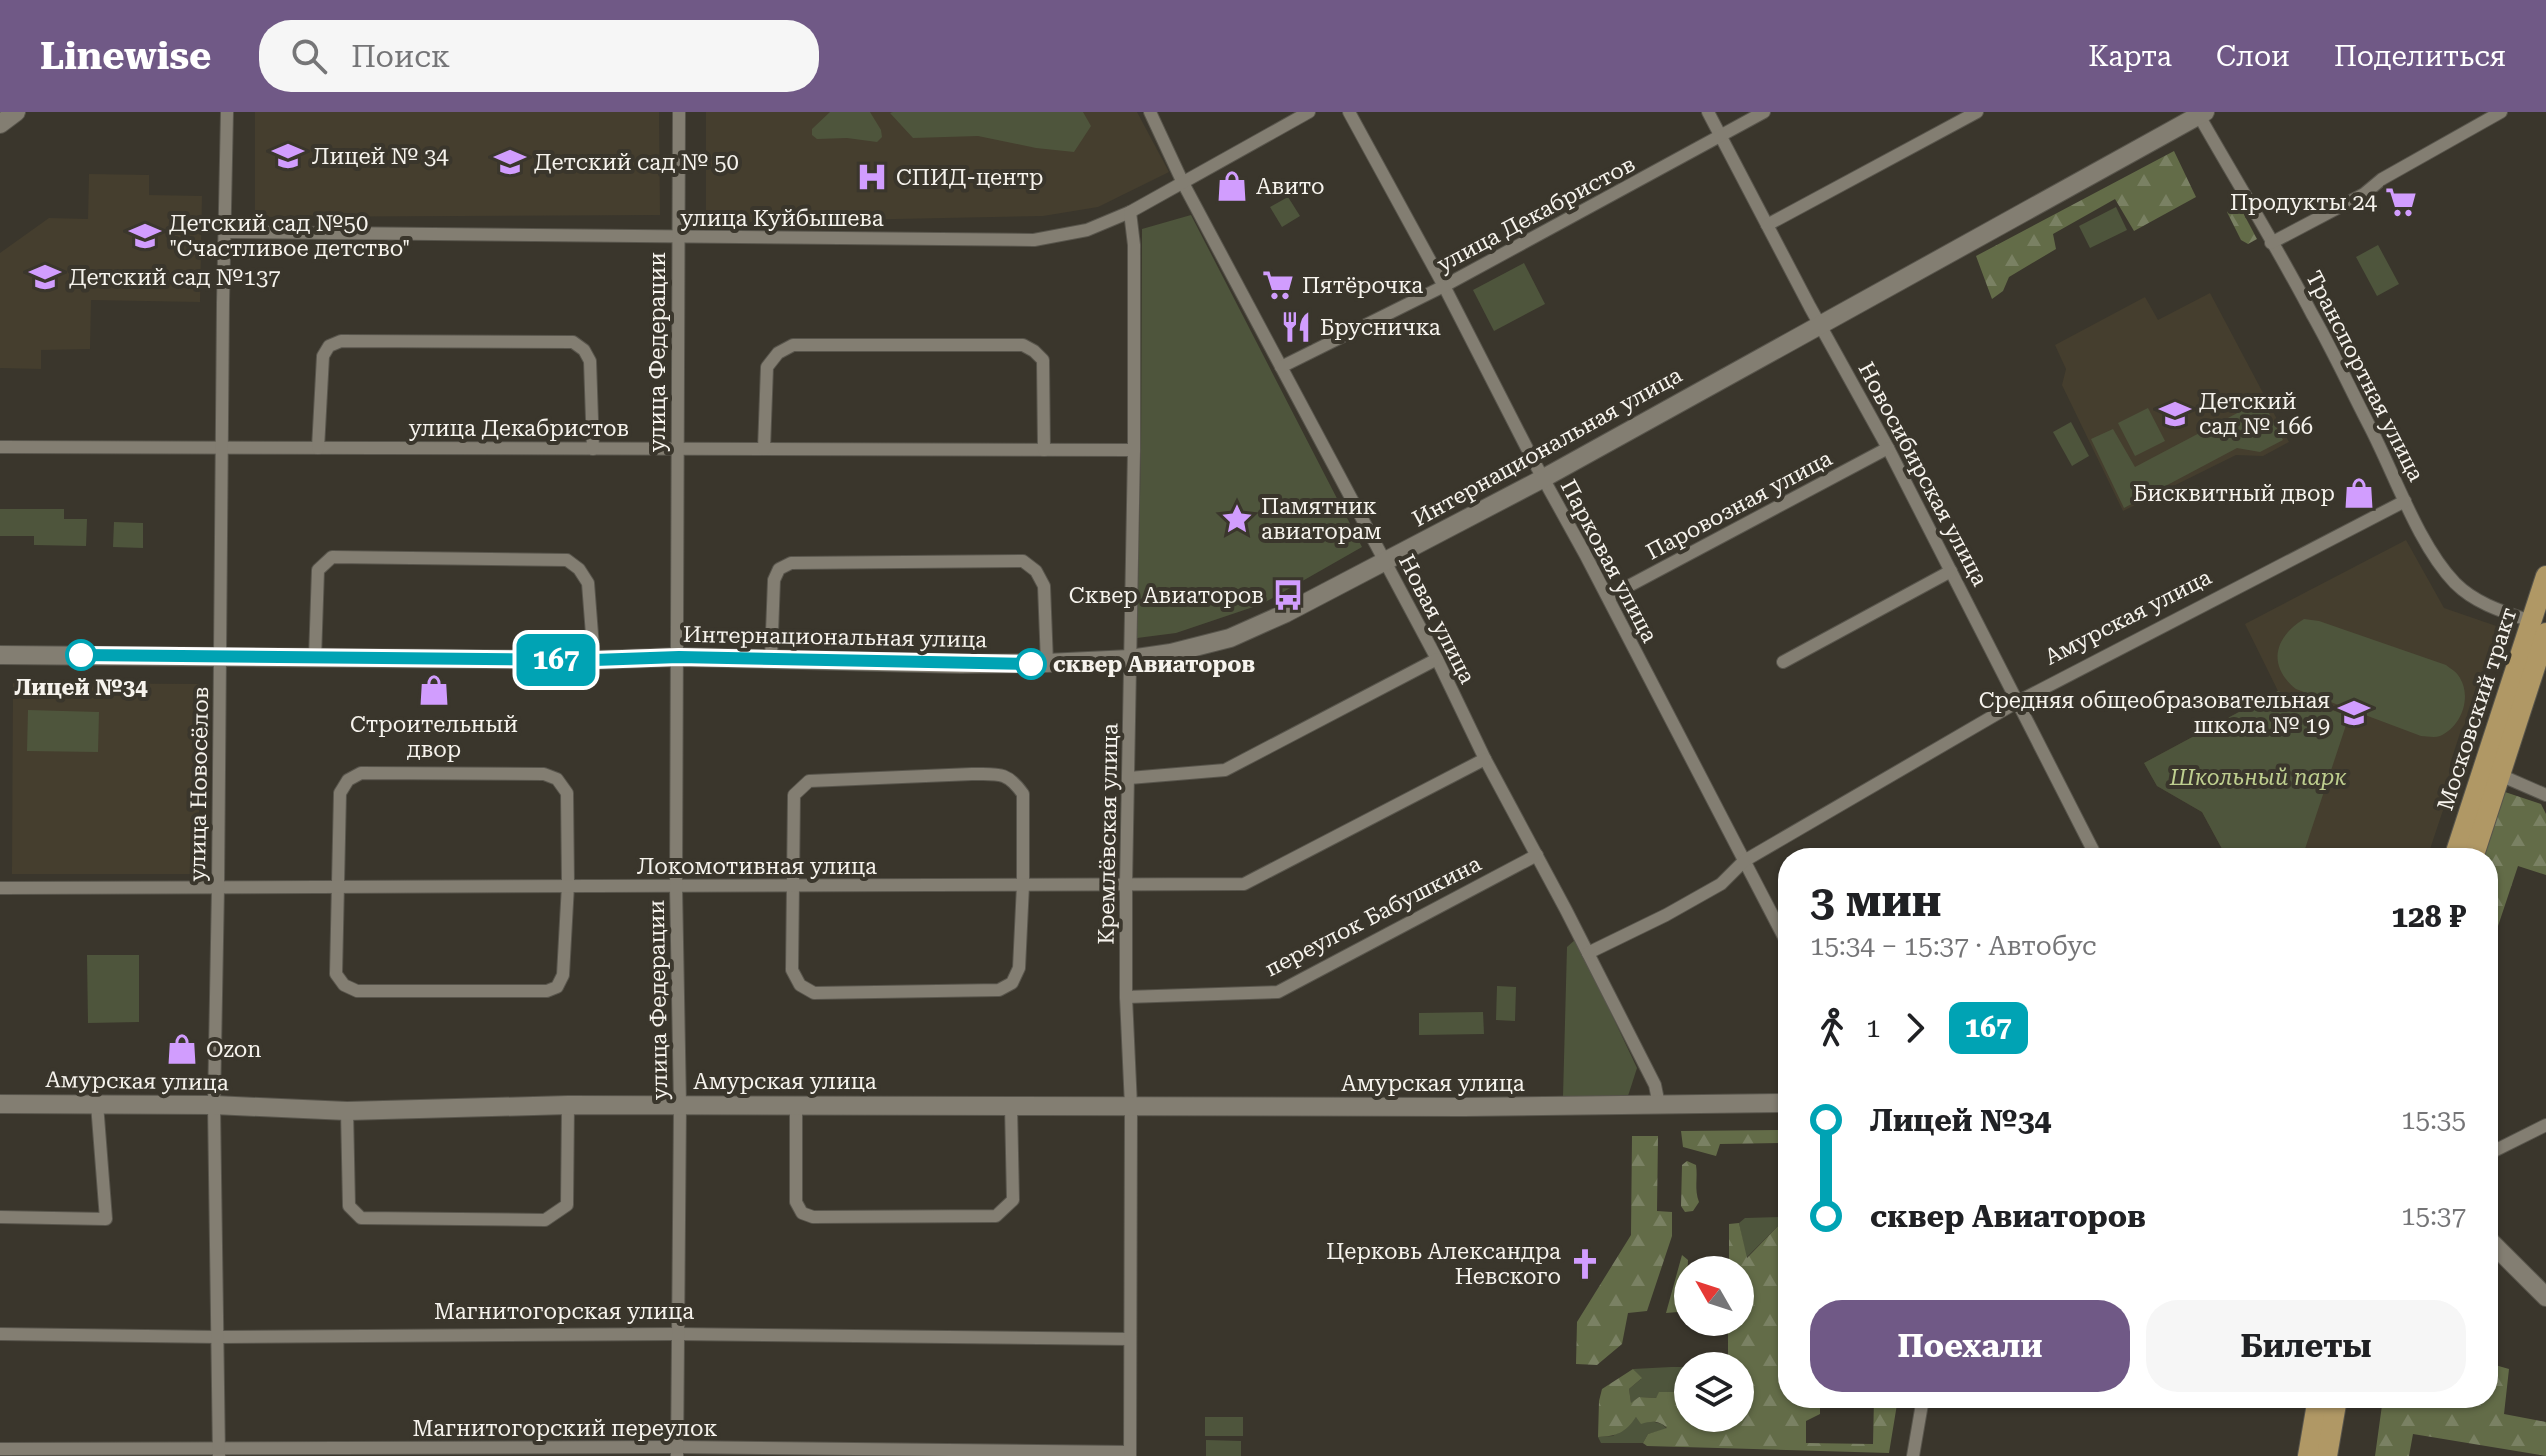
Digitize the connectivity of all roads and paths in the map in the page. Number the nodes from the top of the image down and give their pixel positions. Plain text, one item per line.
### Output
1 (16, 112) edge
2 (227, 112) edge
3 (679, 112) edge
4 (1150, 112) edge
5 (1309, 112) edge
6 (1349, 112) edge
7 (1708, 112) edge
8 (1764, 112) edge
9 (1977, 112) edge
10 (2501, 112) edge
11 (2200, 113) edge
12 (0, 124) edge
13 (1721, 136) junction
14 (1183, 183) junction
15 (1130, 212) junction
16 (1767, 225) junction
17 (225, 232) junction
18 (677, 238) junction
19 (2271, 243) junction
20 (1444, 286) junction
21 (1820, 324) junction
22 (1281, 367) junction
23 (0, 447) edge
24 (222, 447) junction
25 (318, 448) junction
26 (1888, 448) junction
27 (593, 449) junction
28 (677, 449) junction
29 (764, 449) junction
30 (1044, 450) junction
31 (1134, 450) junction
32 (1542, 479) junction
33 (2405, 501) junction
34 (1385, 561) junction
35 (1951, 571) junction
36 (2546, 576) edge
37 (1608, 597) junction
38 (2538, 627) edge
39 (0, 655) edge
40 (220, 656) junction
41 (679, 657) junction
42 (315, 658) junction
43 (771, 659) junction
44 (1130, 659) junction
45 (1437, 659) junction
46 (594, 660) junction
47 (1783, 662) dead end
48 (1047, 663) junction
49 (2019, 701) junction
50 (1485, 759) junction
51 (2500, 775) junction
52 (1129, 778) junction
53 (2546, 795) edge
54 (2092, 848) edge
55 (2458, 848) edge
56 (2476, 848) edge
57 (1537, 855) junction
58 (1744, 861) junction
59 (1126, 884) junction
60 (568, 885) junction
61 (1023, 885) junction
62 (794, 886) junction
63 (676, 887) junction
64 (0, 888) edge
65 (218, 888) junction
66 (336, 888) junction
67 (1778, 926) edge
68 (1588, 953) junction
69 (1126, 997) junction
70 (1778, 1103) edge
71 (0, 1104) edge
72 (97, 1104) junction
73 (214, 1105) junction
74 (568, 1105) junction
75 (680, 1105) junction
76 (796, 1105) junction
77 (1659, 1105) junction
78 (1011, 1106) junction
79 (1131, 1106) junction
80 (347, 1111) junction
81 (2546, 1125) edge
82 (2498, 1149) edge
83 (0, 1217) edge
84 (2498, 1249) edge
85 (2546, 1297) edge
86 (0, 1334) edge
87 (677, 1334) junction
88 (219, 1337) junction
89 (1129, 1339) junction
90 (1921, 1408) edge
91 (2316, 1408) edge
92 (2335, 1408) edge
93 (0, 1449) edge
94 (676, 1452) edge
95 (219, 1453) edge
96 (1130, 1454) edge
97 (1913, 1456) edge
98 (2308, 1456) edge
99 (2327, 1456) edge

1 - 12 street
2 - 17 street, улица Новосёлов
3 - 18 street, улица Федерации
4 - 14 street, Новая улица
5 - 14 street, улица Куйбышева
6 - 20 street, Парковая улица
7 - 13 street, Новосибирская улица
8 - 13 street, улица Декабристов
9 - 16 street
10 - 19 street
11 - 19 street, Транспортная улица
11 - 21 street, Интернациональная улица
13 - 16 street, Новосибирская улица
13 - 20 street, улица Декабристов
14 - 15 street, улица Куйбышева
14 - 22 street, Новая улица
15 - 18 street, улица Куйбышева
15 - 31 street, Кремлёвская улица
16 - 21 street, Новосибирская улица
17 - 18 street, улица Куйбышева
17 - 24 street, улица Новосёлов
18 - 28 street, улица Федерации
19 - 33 street, Транспортная улица
20 - 22 street, улица Декабристов
20 - 32 street, Парковая улица
21 - 26 street, Новосибирская улица
21 - 32 street, Интернациональная улица
22 - 34 street, Новая улица
23 - 24 street, улица Декабристов
24 - 25 street, улица Декабристов
24 - 40 street, улица Новосёлов
25 - 27 street, улица Декабристов
25 - 27 street
26 - 35 street, Новосибирская улица
26 - 37 street, Паровозная улица
27 - 28 street, улица Декабристов
28 - 29 street, улица Декабристов
28 - 41 street, улица Федерации
29 - 30 street, улица Декабристов
29 - 30 street
30 - 31 street, улица Декабристов
31 - 44 street, Кремлёвская улица
32 - 34 street, Интернациональная улица
32 - 37 street, Парковая улица
33 - 38 street, Транспортная улица
33 - 49 street, Амурская улица
34 - 44 street, Интернациональная улица
34 - 45 street, Новая улица
35 - 47 street
35 - 49 street, Новосибирская улица
36 - 38 main road, Московский тракт
37 - 58 street, Парковая улица
38 - 51 main road, Московский тракт
38 - 55 main road, Московский тракт
39 - 40 street, Интернациональная улица
40 - 42 street, Интернациональная улица
40 - 65 street, улица Новосёлов
41 - 43 street, Интернациональная улица
41 - 46 street, Интернациональная улица
41 - 63 street, улица Федерации
42 - 46 street, Интернациональная улица
42 - 46 street
43 - 48 street, Интернациональная улица
43 - 48 street
44 - 48 street, Интернациональная улица
44 - 52 street, Кремлёвская улица
45 - 50 street, Новая улица
45 - 52 street
49 - 54 street, Новосибирская улица
49 - 58 street, Амурская улица
50 - 57 street, Новая улица
50 - 59 street, Локомотивная улица
51 - 53 street
51 - 56 main road, Московский тракт
52 - 59 street, Кремлёвская улица
57 - 68 street, Новая улица
57 - 69 street, переулок Бабушкина
58 - 67 street, Парковая улица
58 - 68 street, Амурская улица
59 - 61 street, Локомотивная улица
59 - 69 street, Кремлёвская улица
60 - 63 street, Локомотивная улица
60 - 66 street, Локомотивная улица
60 - 66 street
60 - 66 street
61 - 62 street, Локомотивная улица
61 - 62 street
61 - 62 street
62 - 63 street, Локомотивная улица
63 - 75 street, улица Федерации
64 - 65 street, Локомотивная улица
65 - 66 street, Локомотивная улица
65 - 73 street, улица Новосёлов
68 - 77 street, Новая улица
69 - 79 street, Кремлёвская улица
70 - 77 street
71 - 72 street, Амурская улица
72 - 73 street, Амурская улица
72 - 83 street
73 - 80 street, Амурская улица
73 - 88 street, улица Новосёлов
74 - 75 street, Амурская улица
74 - 80 street, Амурская улица
74 - 80 street
75 - 76 street, Амурская улица
75 - 87 street, улица Федерации
76 - 78 street, Амурская улица
76 - 78 street
77 - 79 street, Амурская улица
78 - 79 street, Амурская улица
79 - 89 street, Кремлёвская улица
81 - 82 street
84 - 85 street
86 - 88 street, Магнитогорская улица
87 - 88 street, Магнитогорская улица
87 - 89 street, Магнитогорская улица
87 - 94 street, улица Федерации
88 - 95 street, улица Новосёлов
89 - 96 street, Кремлёвская улица
90 - 97 street
91 - 98 main road
92 - 99 main road
93 - 95 street, Магнитогорский переулок
94 - 95 street, Магнитогорский переулок
94 - 96 street, Магнитогорский переулок

